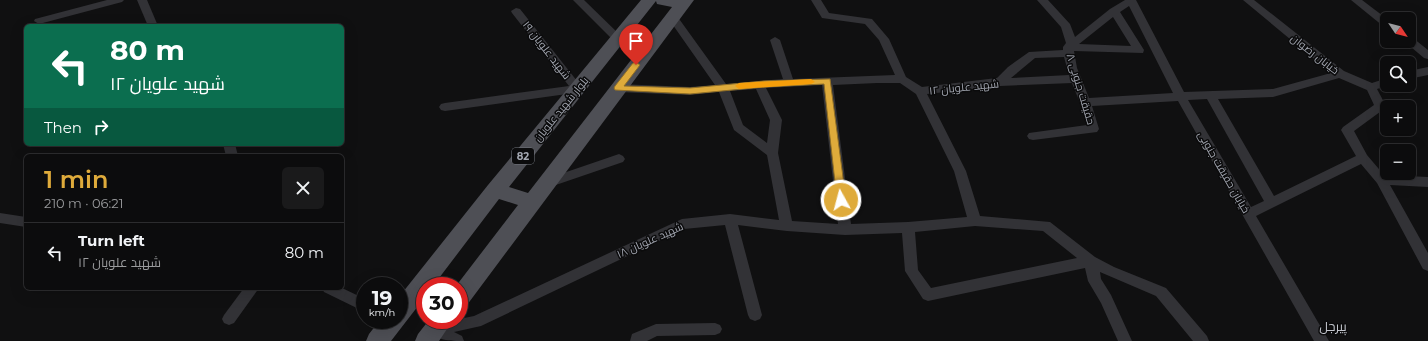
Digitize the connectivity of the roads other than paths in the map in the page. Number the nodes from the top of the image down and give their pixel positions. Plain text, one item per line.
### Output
1 (119, 0) edge
2 (142, 0) edge
3 (578, 0) edge
4 (649, 0) edge
5 (664, 0) edge
6 (816, 0) edge
7 (1042, 0) edge
8 (1131, 0) edge
9 (1248, 0) edge
10 (1356, 0) edge
11 (681, 8) edge
12 (516, 11) dead end
13 (1114, 11) junction
14 (1380, 19) edge
15 (39, 21) dead end
16 (152, 24) edge
17 (618, 39) junction
18 (775, 40) dead end
19 (1416, 45) edge
20 (1069, 48) junction
21 (1427, 52) edge
22 (1428, 71) edge
23 (1416, 73) edge
24 (1340, 74) junction
25 (902, 79) junction
26 (1075, 79) junction
27 (827, 81) junction
28 (789, 82) junction
29 (1000, 82) junction
30 (759, 84) junction
31 (1380, 84) edge
32 (1371, 87) junction
33 (618, 88) junction
34 (723, 88) junction
35 (577, 89) junction
36 (920, 91) junction
37 (1210, 95) junction
38 (1181, 97) junction
39 (1086, 102) junction
40 (445, 107) dead end
41 (1033, 136) dead end
42 (772, 153) junction
43 (1364, 158) junction
44 (620, 159) dead end
45 (1380, 180) junction
46 (1428, 182) edge
47 (546, 184) junction
48 (495, 190) junction
49 (533, 202) junction
50 (1271, 203) junction
51 (1249, 214) junction
52 (0, 218) edge
53 (730, 219) junction
54 (975, 221) junction
55 (24, 222) edge
56 (787, 226) junction
57 (908, 227) junction
58 (845, 230) junction
59 (1090, 261) junction
60 (1428, 265) edge
61 (468, 286) edge
62 (251, 290) edge
63 (333, 290) edge
64 (356, 302) edge
65 (408, 302) edge
66 (755, 315) dead end
67 (229, 319) dead end
68 (387, 329) edge
69 (715, 329) dead end
70 (434, 330) edge
71 (377, 341) edge
72 (457, 341) edge
73 (637, 341) edge
74 (1125, 341) edge
75 (1202, 341) edge
76 (1322, 341) edge

1 - 15 street
2 - 16 street
3 - 17 street
4 - 17 main road, بلوار شهید علویان / 82
5 - 11 main road
6 - 25 street
7 - 20 street, حقیقت جنوبی ۸
8 - 13 street
8 - 38 street, خیابان حقیقت جنوبی
9 - 24 street, خیابان رضوان
10 - 14 street
11 - 33 main road
11 - 34 street
12 - 35 street, شهید علویان ۱۹
13 - 20 street
13 - 20 street
17 - 35 main road, بلوار شهید علویان / 82
18 - 28 street
19 - 21 street
20 - 26 street, حقیقت جنوبی ۸
20 - 29 street
22 - 23 street
24 - 32 street, خیابان رضوان
24 - 37 street
25 - 27 street
25 - 36 street, شهید علویان ۱۲
26 - 29 street, شهید علویان ۱۲
26 - 39 street, حقیقت جنوبی ۸
27 - 28 street
27 - 58 street
28 - 30 street
29 - 36 street, شهید علویان ۱۲
30 - 34 street
30 - 42 street
31 - 32 street
32 - 43 street
33 - 34 street
33 - 47 main road
34 - 42 street
35 - 40 street
35 - 48 main road, بلوار شهید علویان / 82
36 - 54 street
37 - 38 street
37 - 50 street
38 - 39 street
38 - 51 street, خیابان حقیقت جنوبی
39 - 41 street, حقیقت جنوبی ۸
42 - 56 street
43 - 45 street
43 - 50 street
44 - 47 street
45 - 46 street
45 - 60 street
47 - 49 main road
48 - 49 main road
48 - 65 main road, بلوار شهید علویان / 82
49 - 61 main road
50 - 51 street
51 - 76 street, خیابان حقیقت جنوبی
52 - 55 street
53 - 56 street, شهید علویان ۱۸
53 - 66 street
53 - 70 street, شهید علویان ۱۸
54 - 57 street, شهید علویان ۱۸
54 - 59 street, شهید علویان ۱۸
56 - 58 street, شهید علویان ۱۸
57 - 58 street, شهید علویان ۱۸
57 - 59 street
59 - 74 street
59 - 75 street, شهید علویان ۱۸
62 - 67 street
63 - 64 street
68 - 71 main road
69 - 73 street
70 - 72 street

